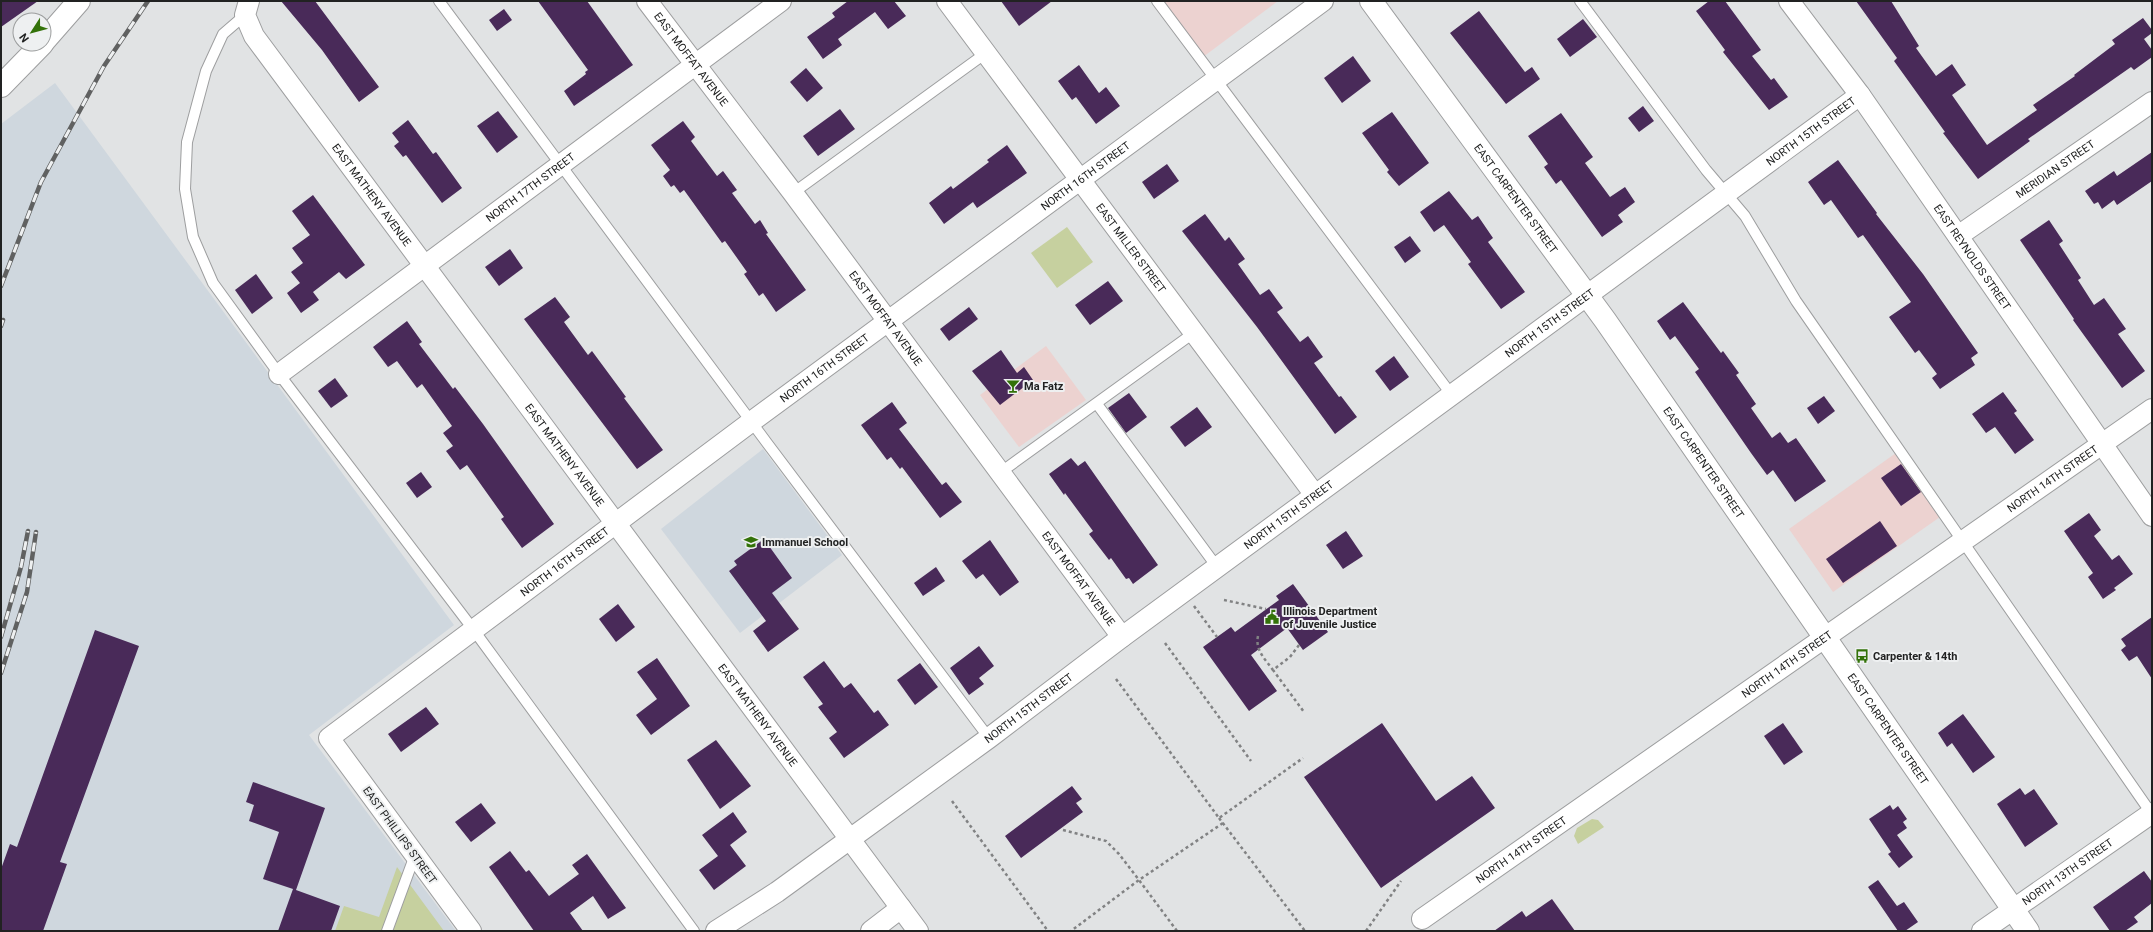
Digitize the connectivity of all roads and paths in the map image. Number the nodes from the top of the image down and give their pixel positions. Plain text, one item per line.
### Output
1 (79, 1) edge
2 (440, 1) edge
3 (647, 1) edge
4 (781, 1) edge
5 (947, 1) edge
6 (1157, 1) edge
7 (1323, 1) edge
8 (1371, 1) edge
9 (1580, 1) edge
10 (1797, 4) edge
11 (247, 8) edge
12 (52, 32) edge
13 (34, 52) edge
14 (986, 53) junction
15 (695, 65) junction
16 (1215, 80) junction
17 (1, 86) edge
18 (1860, 95) junction
19 (2152, 102) edge
20 (561, 165) junction
21 (1080, 181) junction
22 (1726, 192) junction
23 (793, 193) junction
24 (1958, 236) junction
25 (424, 265) junction
26 (1587, 295) junction
27 (887, 322) junction
28 (1195, 332) junction
29 (279, 374) junction
30 (1450, 394) junction
31 (1097, 404) junction
32 (2152, 409) edge
33 (751, 422) junction
34 (2102, 444) junction
35 (1001, 472) junction
36 (1315, 495) junction
37 (2152, 516) edge
38 (615, 523) junction
39 (1963, 540) junction
40 (1217, 567) junction
41 (1224, 600) dead end
42 (1194, 606) dead end
43 (1266, 609) dead end
44 (473, 630) junction
45 (1258, 636) dead end
46 (1122, 637) junction
47 (1217, 637) dead end
48 (1825, 638) junction
49 (1166, 643) dead end
50 (1299, 645) dead end
51 (1273, 670) junction
52 (1116, 679) dead end
53 (1304, 712) dead end
54 (329, 738) joint
55 (989, 738) junction
56 (1303, 758) dead end
57 (1251, 761) dead end
58 (952, 801) dead end
59 (2152, 813) edge
60 (1219, 818) junction
61 (1223, 823) junction
62 (1063, 830) dead end
63 (850, 839) junction
64 (415, 855) junction
65 (1138, 880) junction
66 (1401, 881) dead end
67 (901, 908) junction
68 (2013, 909) junction
69 (1422, 919) dead end
70 (387, 931) edge
71 (471, 931) edge
72 (694, 931) edge
73 (716, 931) edge
74 (871, 931) edge
75 (918, 931) edge
76 (1048, 931) edge
77 (1071, 931) edge
78 (1177, 931) edge
79 (1305, 931) edge
80 (1366, 931) edge
81 (1982, 931) edge
82 (2028, 931) edge

1 - 12 street
2 - 20 lane
3 - 15 street, EAST MOFFAT AVENUE
4 - 15 street, NORTH 17TH STREET
5 - 14 street, EAST MILLER STREET
6 - 16 lane
7 - 16 street, NORTH 16TH STREET
8 - 26 street, EAST CARPENTER STREET
9 - 22 lane
10 - 18 street, EAST REYNOLDS STREET
11 - 25 street, EAST MATHENY AVENUE
11 - 29 lane
13 - 17 street
14 - 21 street, EAST MILLER STREET
14 - 23 lane
15 - 20 street, NORTH 17TH STREET
15 - 23 street, EAST MOFFAT AVENUE
16 - 21 street, NORTH 16TH STREET
16 - 30 lane
18 - 22 street, NORTH 15TH STREET
18 - 24 street, EAST REYNOLDS STREET
19 - 24 street, MERIDIAN STREET
20 - 25 street, NORTH 17TH STREET
20 - 33 lane
21 - 27 street, NORTH 16TH STREET
21 - 28 street, EAST MILLER STREET
22 - 26 street, NORTH 15TH STREET
22 - 39 lane
23 - 27 street, EAST MOFFAT AVENUE
24 - 34 street, EAST REYNOLDS STREET
25 - 29 street, NORTH 17TH STREET
25 - 38 street, EAST MATHENY AVENUE
26 - 30 street, NORTH 15TH STREET
26 - 48 street, EAST CARPENTER STREET
27 - 33 street, NORTH 16TH STREET
27 - 35 street, EAST MOFFAT AVENUE
28 - 31 lane
28 - 36 street, EAST MILLER STREET
29 - 44 lane
30 - 36 street, NORTH 15TH STREET
31 - 35 lane
31 - 40 lane
32 - 34 street, NORTH 14TH STREET
33 - 38 street, NORTH 16TH STREET
33 - 55 lane
34 - 37 street, EAST REYNOLDS STREET
34 - 39 street, NORTH 14TH STREET
35 - 46 street, EAST MOFFAT AVENUE
36 - 40 street, NORTH 15TH STREET
38 - 44 street, NORTH 16TH STREET
38 - 63 street, EAST MATHENY AVENUE
39 - 48 street, NORTH 14TH STREET
39 - 59 lane
40 - 46 street, NORTH 15TH STREET
41 - 43 path
42 - 47 path
44 - 54 street, NORTH 16TH STREET
44 - 72 lane
45 - 51 path
46 - 55 street, NORTH 15TH STREET
48 - 68 street, EAST CARPENTER STREET
48 - 69 street, NORTH 14TH STREET
49 - 57 path
50 - 51 path
51 - 53 path
52 - 60 path
54 - 64 street, EAST PHILLIPS STREET
55 - 63 street, NORTH 15TH STREET
56 - 60 path
58 - 76 path
59 - 68 street, NORTH 13TH STREET
60 - 61 path
61 - 65 path
61 - 79 path
62 - 65 path
63 - 67 street, EAST MATHENY AVENUE
63 - 73 street, NORTH 15TH STREET
64 - 70 lane
64 - 71 street, EAST PHILLIPS STREET
65 - 77 path
65 - 78 path
66 - 80 path
67 - 74 street
67 - 75 street, EAST MATHENY AVENUE
68 - 81 street, NORTH 13TH STREET
68 - 82 street, EAST CARPENTER STREET

